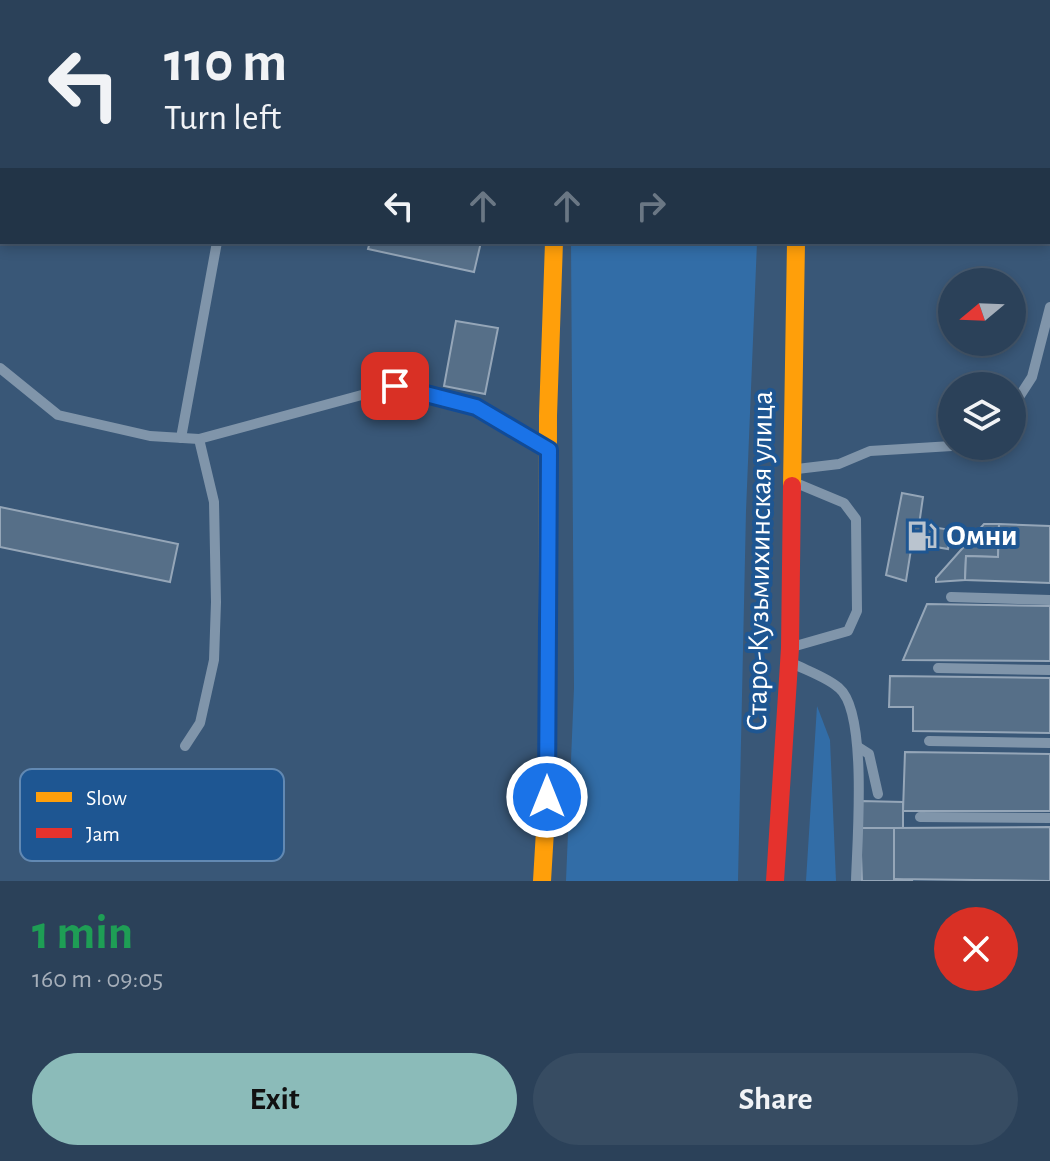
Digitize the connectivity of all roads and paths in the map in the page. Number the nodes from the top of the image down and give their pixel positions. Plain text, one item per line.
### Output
1 (217, 244) edge
2 (554, 244) edge
3 (796, 244) edge
4 (1050, 307) edge
5 (0, 368) edge
6 (1026, 386) edge
7 (181, 438) junction
8 (199, 439) junction
9 (938, 447) edge
10 (549, 450) junction
11 (790, 475) junction
12 (951, 597) dead end
13 (1050, 600) edge
14 (789, 654) junction
15 (938, 668) dead end
16 (1050, 670) edge
17 (929, 741) dead end
18 (1050, 743) edge
19 (185, 746) dead end
20 (858, 747) junction
21 (878, 794) dead end
22 (920, 817) dead end
23 (1050, 818) edge
24 (542, 881) edge
25 (775, 881) edge
26 (856, 881) edge

1 - 7 lane
2 - 10 street
3 - 11 street, Старо-Кузьмихинская улица
4 - 6 lane
5 - 7 lane
7 - 8 lane
8 - 10 lane
8 - 19 lane
9 - 11 lane
10 - 24 street
11 - 14 street, Старо-Кузьмихинская улица
11 - 14 lane
12 - 13 lane
14 - 20 lane
14 - 25 street, Старо-Кузьмихинская улица
15 - 16 lane
17 - 18 lane
20 - 21 lane
20 - 26 lane
22 - 23 lane

